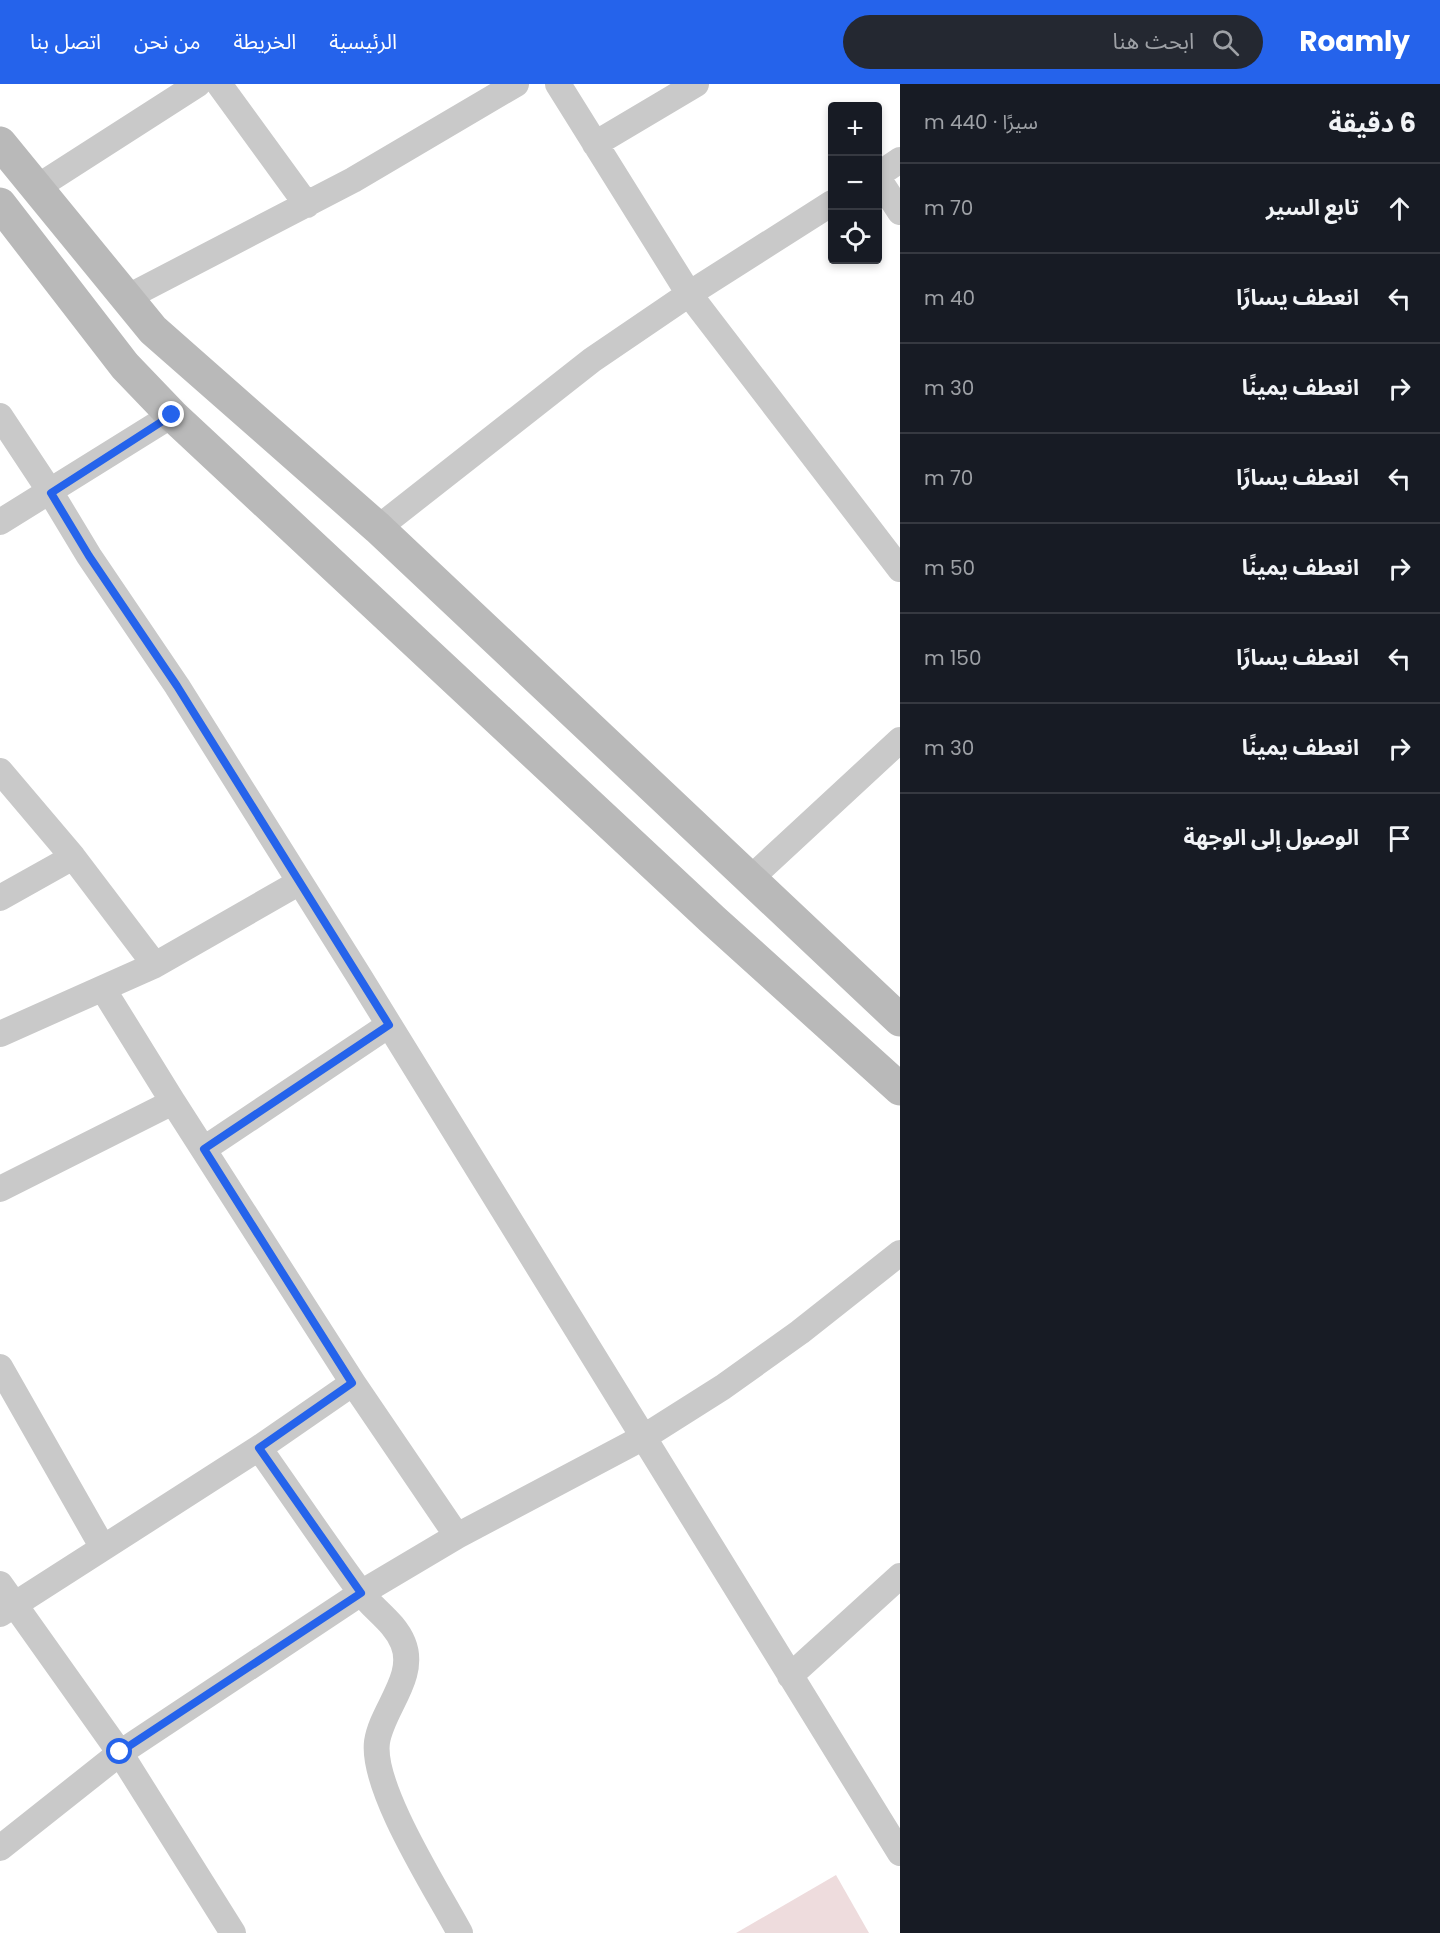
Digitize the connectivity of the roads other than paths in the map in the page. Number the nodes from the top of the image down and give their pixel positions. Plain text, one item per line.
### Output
1 (198, 84) edge
2 (219, 84) edge
3 (516, 84) edge
4 (558, 84) edge
5 (696, 84) edge
6 (0, 143) edge
7 (595, 144) junction
8 (900, 160) edge
9 (882, 173) edge
10 (882, 183) edge
11 (36, 188) junction
12 (0, 204) edge
13 (307, 205) junction
14 (828, 206) edge
15 (900, 212) edge
16 (689, 294) junction
17 (126, 298) junction
18 (172, 415) junction
19 (0, 416) edge
20 (51, 493) junction
21 (0, 522) edge
22 (378, 528) junction
23 (900, 568) edge
24 (900, 740) edge
25 (0, 771) edge
26 (73, 856) junction
27 (751, 878) junction
28 (300, 882) junction
29 (0, 898) edge
30 (156, 965) junction
31 (103, 989) junction
32 (900, 1020) edge
33 (389, 1025) junction
34 (0, 1034) edge
35 (900, 1089) edge
36 (173, 1102) junction
37 (204, 1149) junction
38 (0, 1189) edge
39 (900, 1254) edge
40 (0, 1366) edge
41 (352, 1383) junction
42 (644, 1437) junction
43 (259, 1448) junction
44 (457, 1536) junction
45 (103, 1548) junction
46 (900, 1575) edge
47 (0, 1584) edge
48 (361, 1593) junction
49 (8, 1609) edge
50 (790, 1676) junction
51 (120, 1752) junction
52 (897, 1841) edge
53 (0, 1848) edge
54 (233, 1933) edge
55 (460, 1933) edge

1 - 11 street
2 - 13 street
3 - 13 street
4 - 7 street
5 - 7 street
6 - 11 main road
7 - 16 street
8 - 9 street
10 - 15 street
11 - 17 main road
12 - 18 main road
13 - 17 street
14 - 16 street
16 - 22 street
16 - 23 street
17 - 22 main road
18 - 20 street
18 - 35 main road
19 - 20 street
20 - 21 street
20 - 28 street
22 - 27 main road
24 - 27 street
25 - 26 street
26 - 29 street
26 - 30 street
27 - 32 main road
28 - 30 street
28 - 33 street
30 - 31 street
31 - 34 street
31 - 36 street
33 - 37 street
33 - 42 street
36 - 37 street
36 - 38 street
37 - 41 street
39 - 42 street
40 - 45 street
41 - 43 street
41 - 44 street
42 - 44 street
42 - 50 street
43 - 45 street
43 - 48 street
44 - 48 street
45 - 49 street
46 - 50 street
47 - 49 street
48 - 51 street
48 - 55 street
49 - 51 street
50 - 52 street
51 - 53 street
51 - 54 street

